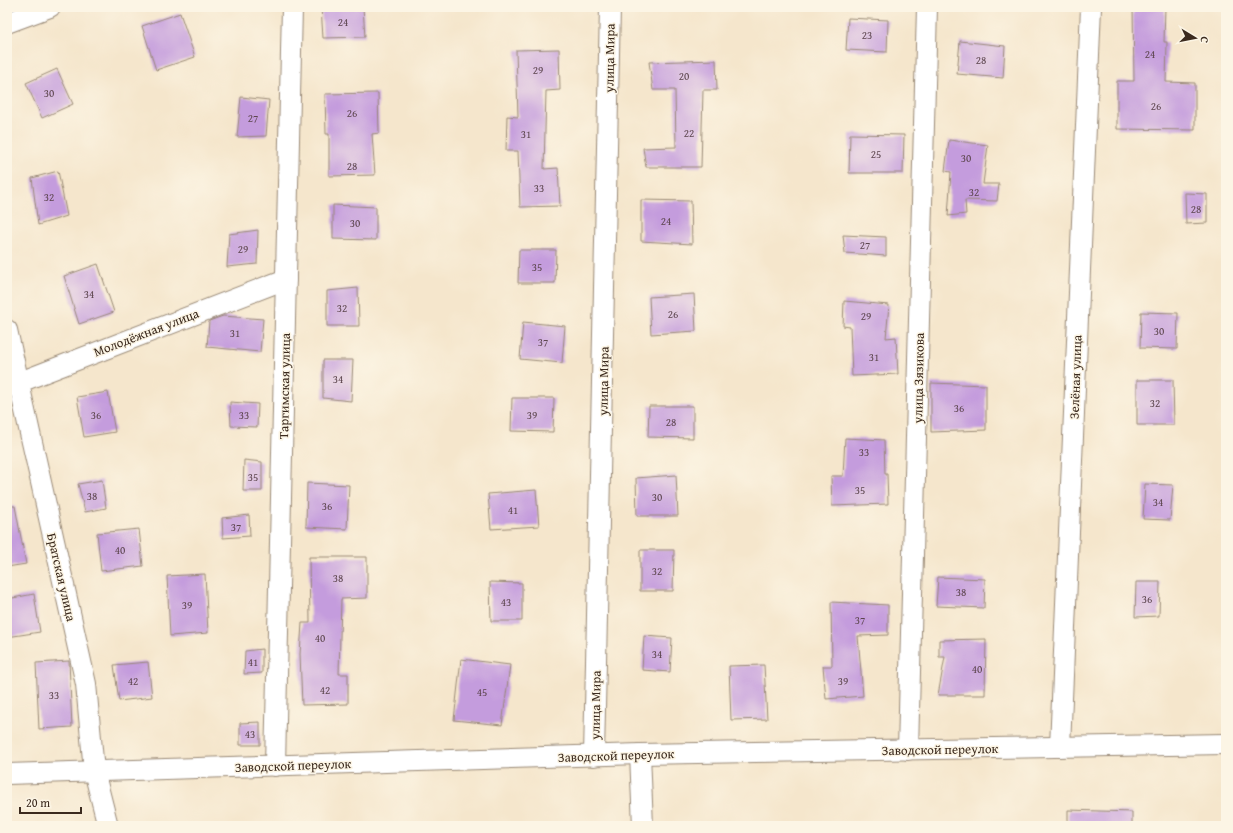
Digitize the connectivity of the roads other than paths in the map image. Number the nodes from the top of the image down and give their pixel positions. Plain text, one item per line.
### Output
1 (50, 7) edge
2 (292, 7) edge
3 (610, 7) edge
4 (927, 7) edge
5 (1091, 7) edge
6 (7, 23) edge
7 (286, 279) junction
8 (7, 330) edge
9 (13, 384) edge
10 (1226, 744) edge
11 (1060, 747) junction
12 (908, 750) junction
13 (640, 754) junction
14 (594, 756) junction
15 (275, 766) junction
16 (94, 771) junction
17 (7, 774) edge
18 (108, 826) edge
19 (644, 826) edge

1 - 6 street
2 - 7 street, Таргимская улица
3 - 14 street, улица Мира
4 - 12 street, улица Зязикова
5 - 11 street, Зелёная улица
7 - 9 street, Молодёжная улица
7 - 15 street, Таргимская улица
8 - 9 street, Братская улица
9 - 16 street, Братская улица
10 - 11 street, Заводской переулок
11 - 12 street, Заводской переулок
12 - 13 street, Заводской переулок
13 - 14 street, Заводской переулок
13 - 19 street
14 - 15 street, Заводской переулок
15 - 16 street, Заводской переулок
16 - 17 street, Заводской переулок
16 - 18 street, Братская улица

